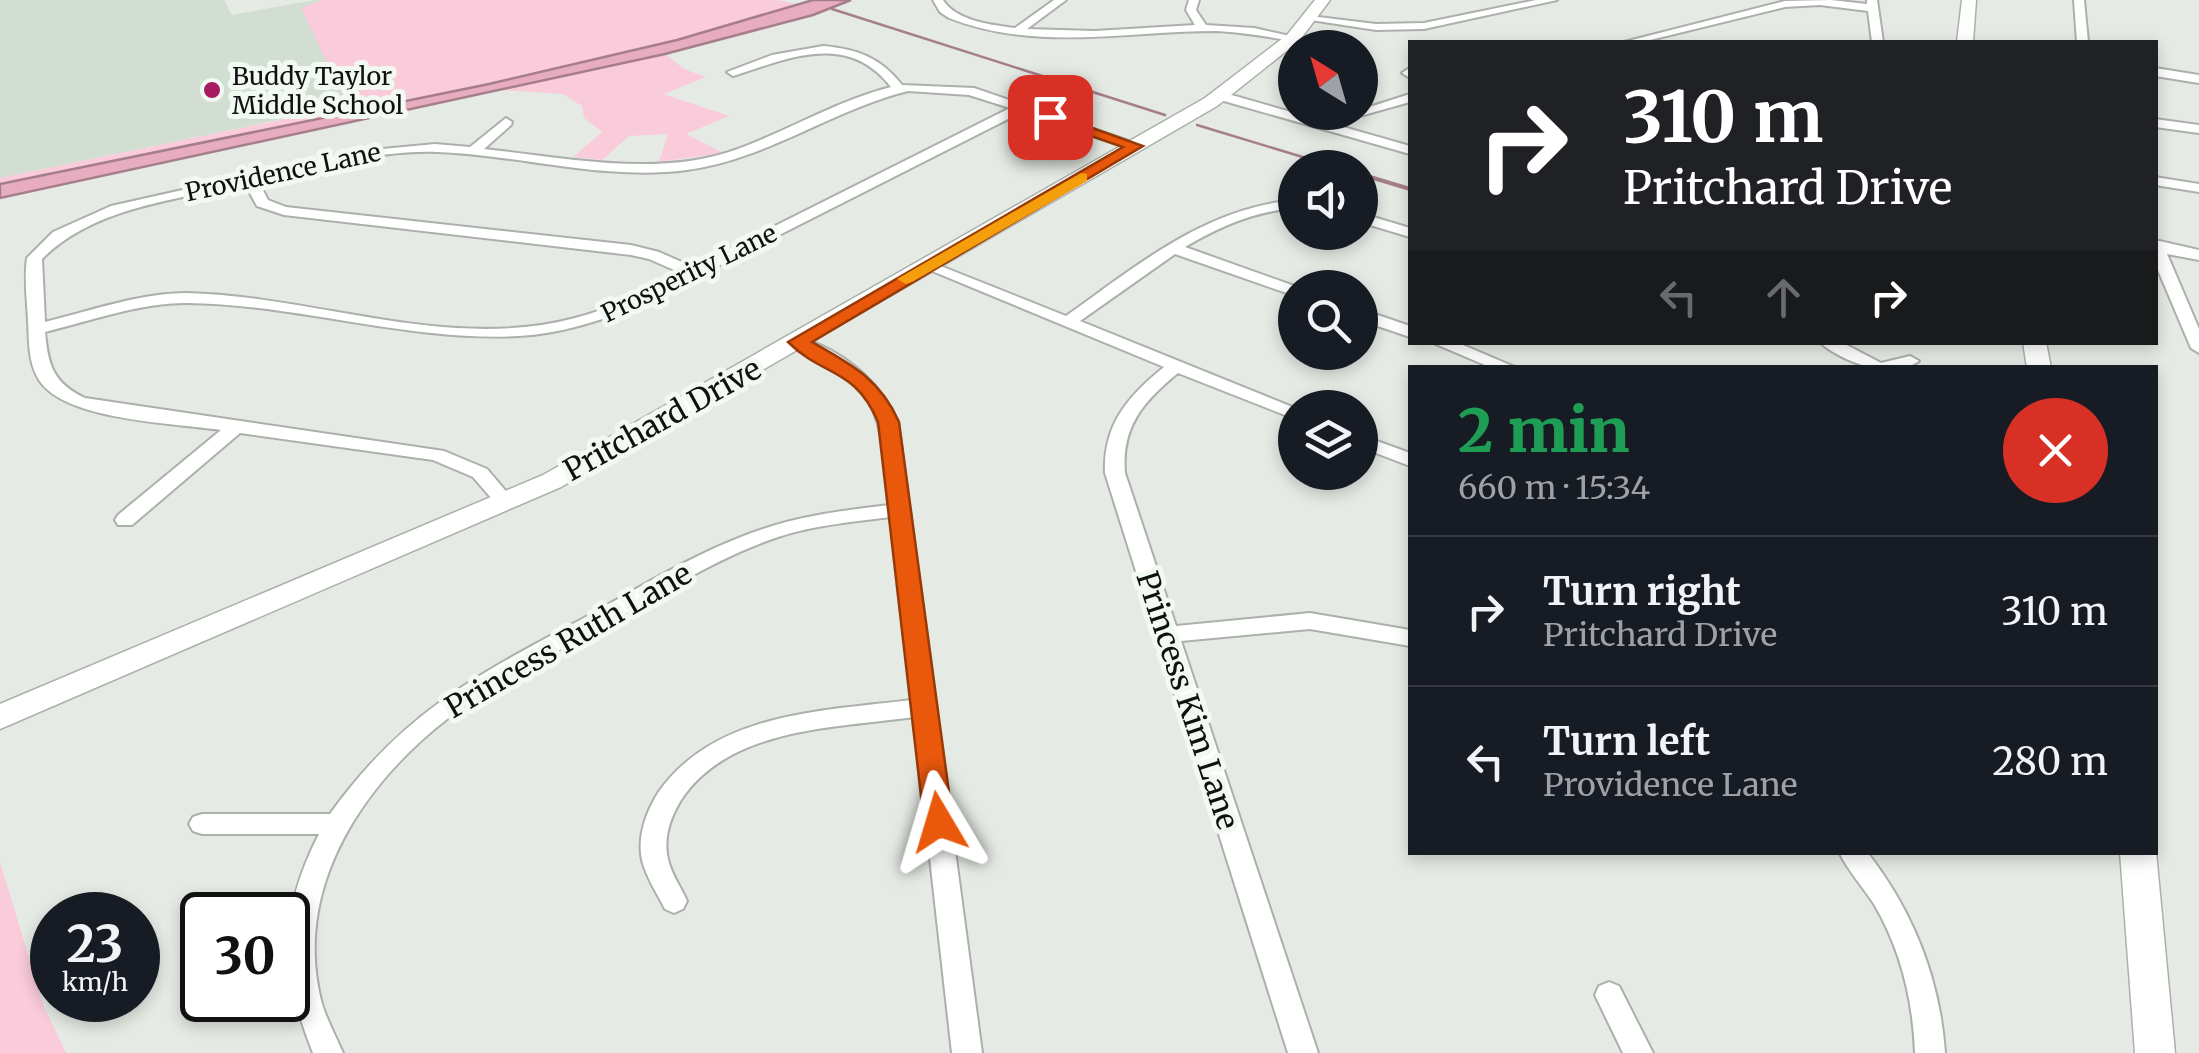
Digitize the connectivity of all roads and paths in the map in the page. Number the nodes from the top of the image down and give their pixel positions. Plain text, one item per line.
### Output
1 (938, 0) edge
2 (1061, 0) edge
3 (1194, 0) edge
4 (1474, 0) edge
5 (1552, 0) edge
6 (1968, 0) edge
7 (2079, 0) edge
8 (1872, 4) edge
9 (1317, 10) edge
10 (1500, 12) junction
11 (1202, 28) junction
12 (1300, 30) edge
13 (1015, 33) junction
14 (1118, 34) junction
15 (1278, 36) edge
16 (1638, 40) edge
17 (1878, 40) edge
18 (1966, 40) edge
19 (2083, 40) edge
20 (1125, 47) dead end
21 (1278, 50) edge
22 (732, 72) dead end
23 (2158, 72) edge
24 (2199, 79) edge
25 (898, 88) junction
26 (1220, 96) junction
27 (1408, 99) edge
28 (1378, 107) edge
29 (1021, 108) junction
30 (1278, 113) edge
31 (506, 122) dead end
32 (2158, 123) edge
33 (2199, 129) edge
34 (1338, 130) edge
35 (1136, 146) junction
36 (1408, 149) edge
37 (473, 152) junction
38 (249, 178) junction
39 (2158, 181) edge
40 (2199, 188) edge
41 (1258, 189) dead end
42 (1267, 204) junction
43 (1278, 204) edge
44 (1378, 223) edge
45 (1408, 232) edge
46 (2158, 246) edge
47 (1176, 249) junction
48 (2158, 251) edge
49 (2199, 255) edge
50 (928, 266) junction
51 (692, 272) junction
52 (1278, 285) edge
53 (1378, 320) edge
54 (1067, 322) junction
55 (36, 329) junction
56 (1408, 331) edge
57 (2196, 338) edge
58 (798, 342) junction
59 (1447, 345) edge
60 (1832, 345) edge
61 (1910, 361) dead end
62 (1502, 365) edge
63 (1873, 365) edge
64 (1892, 365) edge
65 (1176, 366) junction
66 (1278, 407) edge
67 (236, 427) junction
68 (1378, 447) edge
69 (1408, 459) edge
70 (505, 502) junction
71 (900, 510) junction
72 (126, 520) dead end
73 (1166, 635) junction
74 (1408, 638) edge
75 (925, 707) junction
76 (0, 717) edge
77 (202, 824) dead end
78 (336, 824) junction
79 (1854, 855) edge
80 (2138, 855) edge
81 (674, 901) dead end
82 (1608, 994) dead end
83 (328, 1053) edge
84 (967, 1053) edge
85 (1303, 1053) edge
86 (1638, 1053) edge
87 (1930, 1053) edge
88 (2154, 1053) edge

1 - 13 street
2 - 13 street
3 - 11 street
4 - 10 street
5 - 10 street
6 - 18 street
7 - 19 street
8 - 16 street
8 - 17 street
9 - 10 street
9 - 12 street, Pritchard Drive
11 - 14 street
11 - 15 street
13 - 14 street
14 - 20 street
21 - 26 street, Pritchard Drive
22 - 25 street
23 - 24 street
25 - 29 street, Providence Lane
25 - 37 street, Providence Lane
26 - 30 street
26 - 35 street, Pritchard Drive
27 - 28 street
29 - 35 street, Providence Lane
29 - 51 street, Prosperity Lane
31 - 37 street
32 - 33 street
34 - 36 street
35 - 50 street, Pritchard Drive
37 - 38 street, Providence Lane
38 - 51 street
38 - 55 street, Providence Lane
39 - 40 street
41 - 42 street
42 - 43 street
42 - 47 street
44 - 45 street
46 - 49 street
47 - 52 street
47 - 54 street
48 - 57 street
50 - 54 street
50 - 58 street, Pritchard Drive
51 - 55 street, Prosperity Lane
53 - 56 street
54 - 65 street
55 - 67 street, Providence Lane
58 - 70 street, Pritchard Drive
58 - 71 street
59 - 62 street
60 - 63 street
61 - 64 street
65 - 66 street
65 - 73 street, Princess Kim Lane
67 - 70 street, Providence Lane
67 - 72 street
68 - 69 street
70 - 76 street, Pritchard Drive
71 - 75 street
71 - 78 street, Princess Ruth Lane
73 - 74 street
73 - 85 street, Princess Kim Lane
75 - 81 street
75 - 84 street
77 - 78 street
78 - 83 street, Princess Ruth Lane
79 - 87 street
80 - 88 street
82 - 86 street

